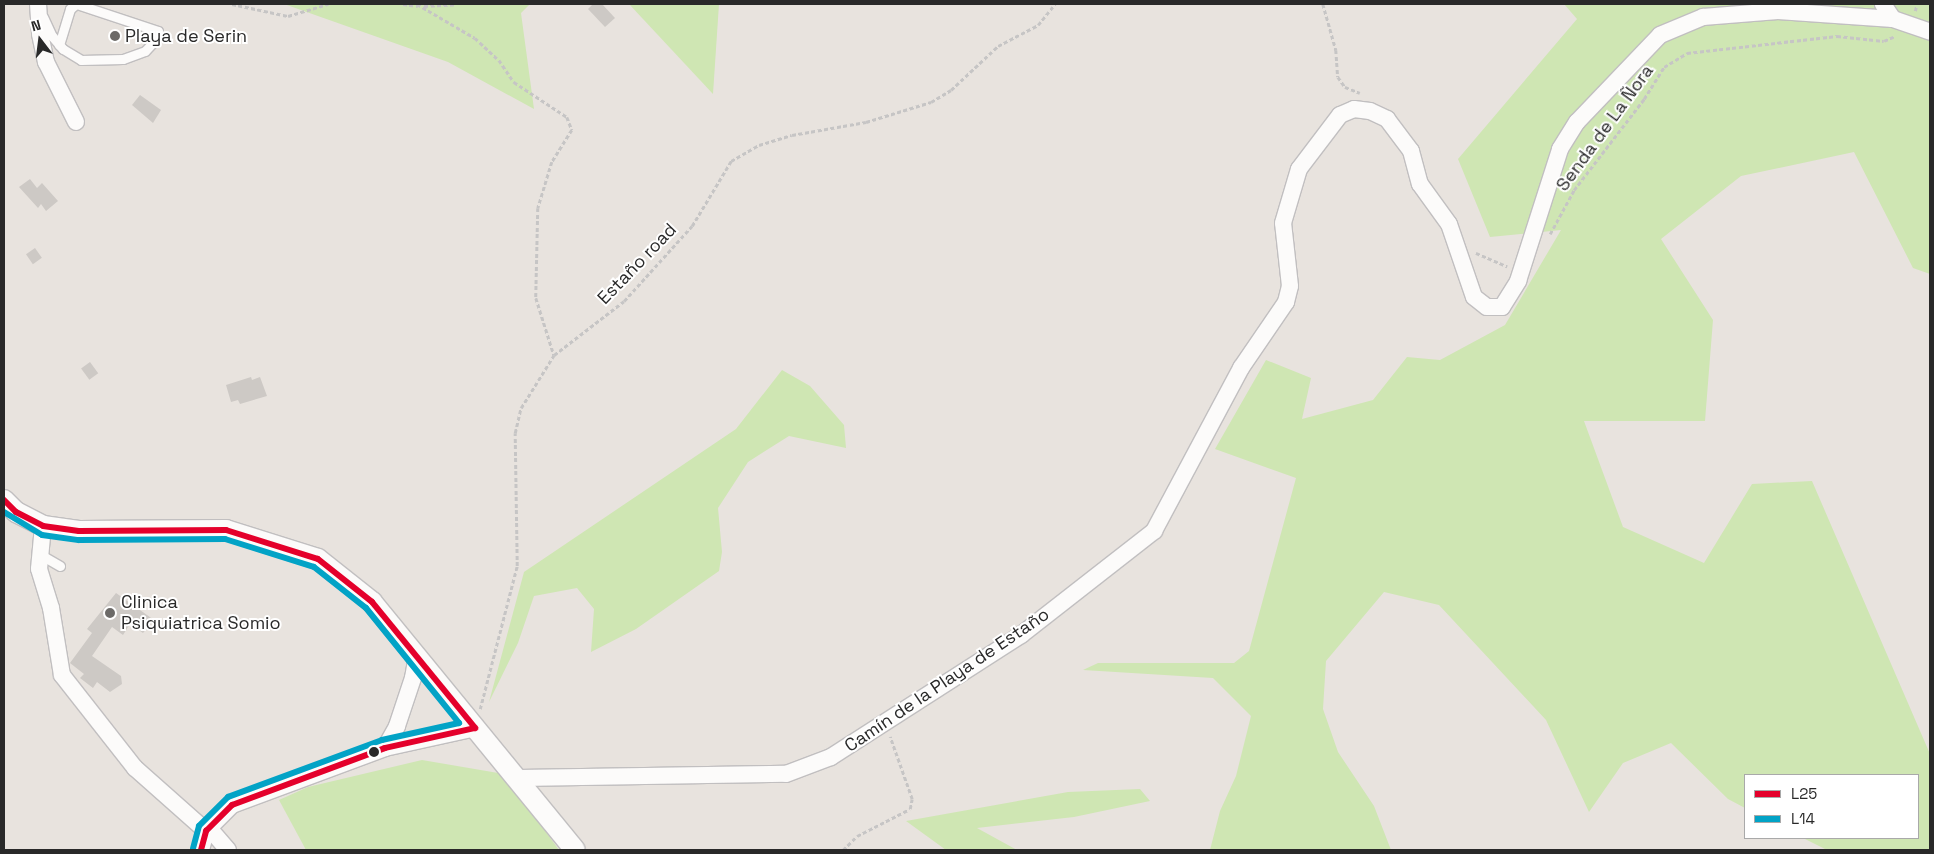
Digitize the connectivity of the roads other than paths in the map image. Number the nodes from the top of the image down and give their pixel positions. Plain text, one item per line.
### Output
1 (76, 4) edge
2 (1883, 4) edge
3 (38, 5) edge
4 (1893, 19) junction
5 (1930, 32) edge
6 (59, 45) junction
7 (76, 122) dead end
8 (4, 500) edge
9 (43, 526) junction
10 (41, 555) junction
11 (60, 566) dead end
12 (417, 655) junction
13 (475, 728) junction
14 (385, 748) junction
15 (519, 778) junction
16 (208, 830) junction
17 (202, 850) edge
18 (228, 850) edge
19 (575, 850) edge

1 - 6 lane
1 - 6 lane
2 - 4 street
3 - 6 lane
3 - 7 street
4 - 5 street
4 - 15 street, Camín de la Playa de Estaño
8 - 9 street
9 - 10 street
9 - 12 street
10 - 11 lane
10 - 16 street
12 - 13 street
12 - 14 street
13 - 14 street
13 - 15 street
14 - 16 street
15 - 19 street
16 - 17 street
16 - 18 street

